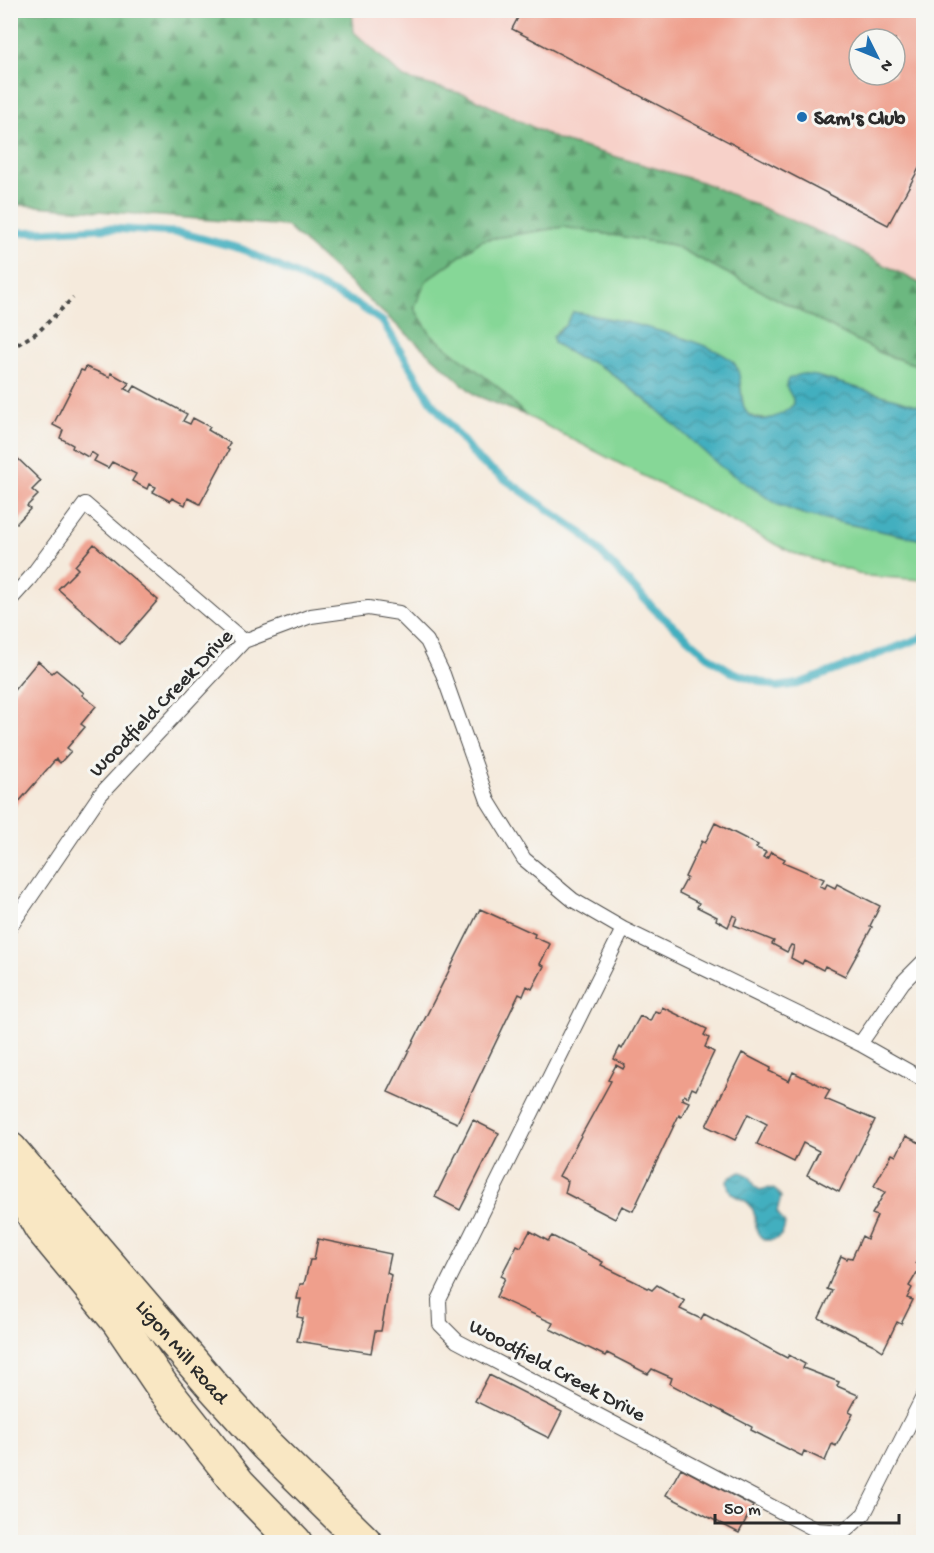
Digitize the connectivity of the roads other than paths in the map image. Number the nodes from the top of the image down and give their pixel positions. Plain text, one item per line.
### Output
1 (10, 600) edge
2 (244, 641) junction
3 (12, 923) edge
4 (623, 929) junction
5 (924, 961) edge
6 (860, 1044) junction
7 (924, 1080) edge
8 (10, 1149) edge
9 (10, 1173) edge
10 (924, 1395) edge
11 (295, 1542) edge
12 (365, 1542) edge

1 - 2 lane
2 - 3 lane, Woodfield Creek Drive
2 - 4 lane, Woodfield Creek Drive
4 - 6 lane, Woodfield Creek Drive
4 - 10 lane, Woodfield Creek Drive
5 - 6 lane
6 - 7 lane, Woodfield Creek Drive
8 - 12 main road, Ligon Mill Road
9 - 11 main road, Ligon Mill Road

